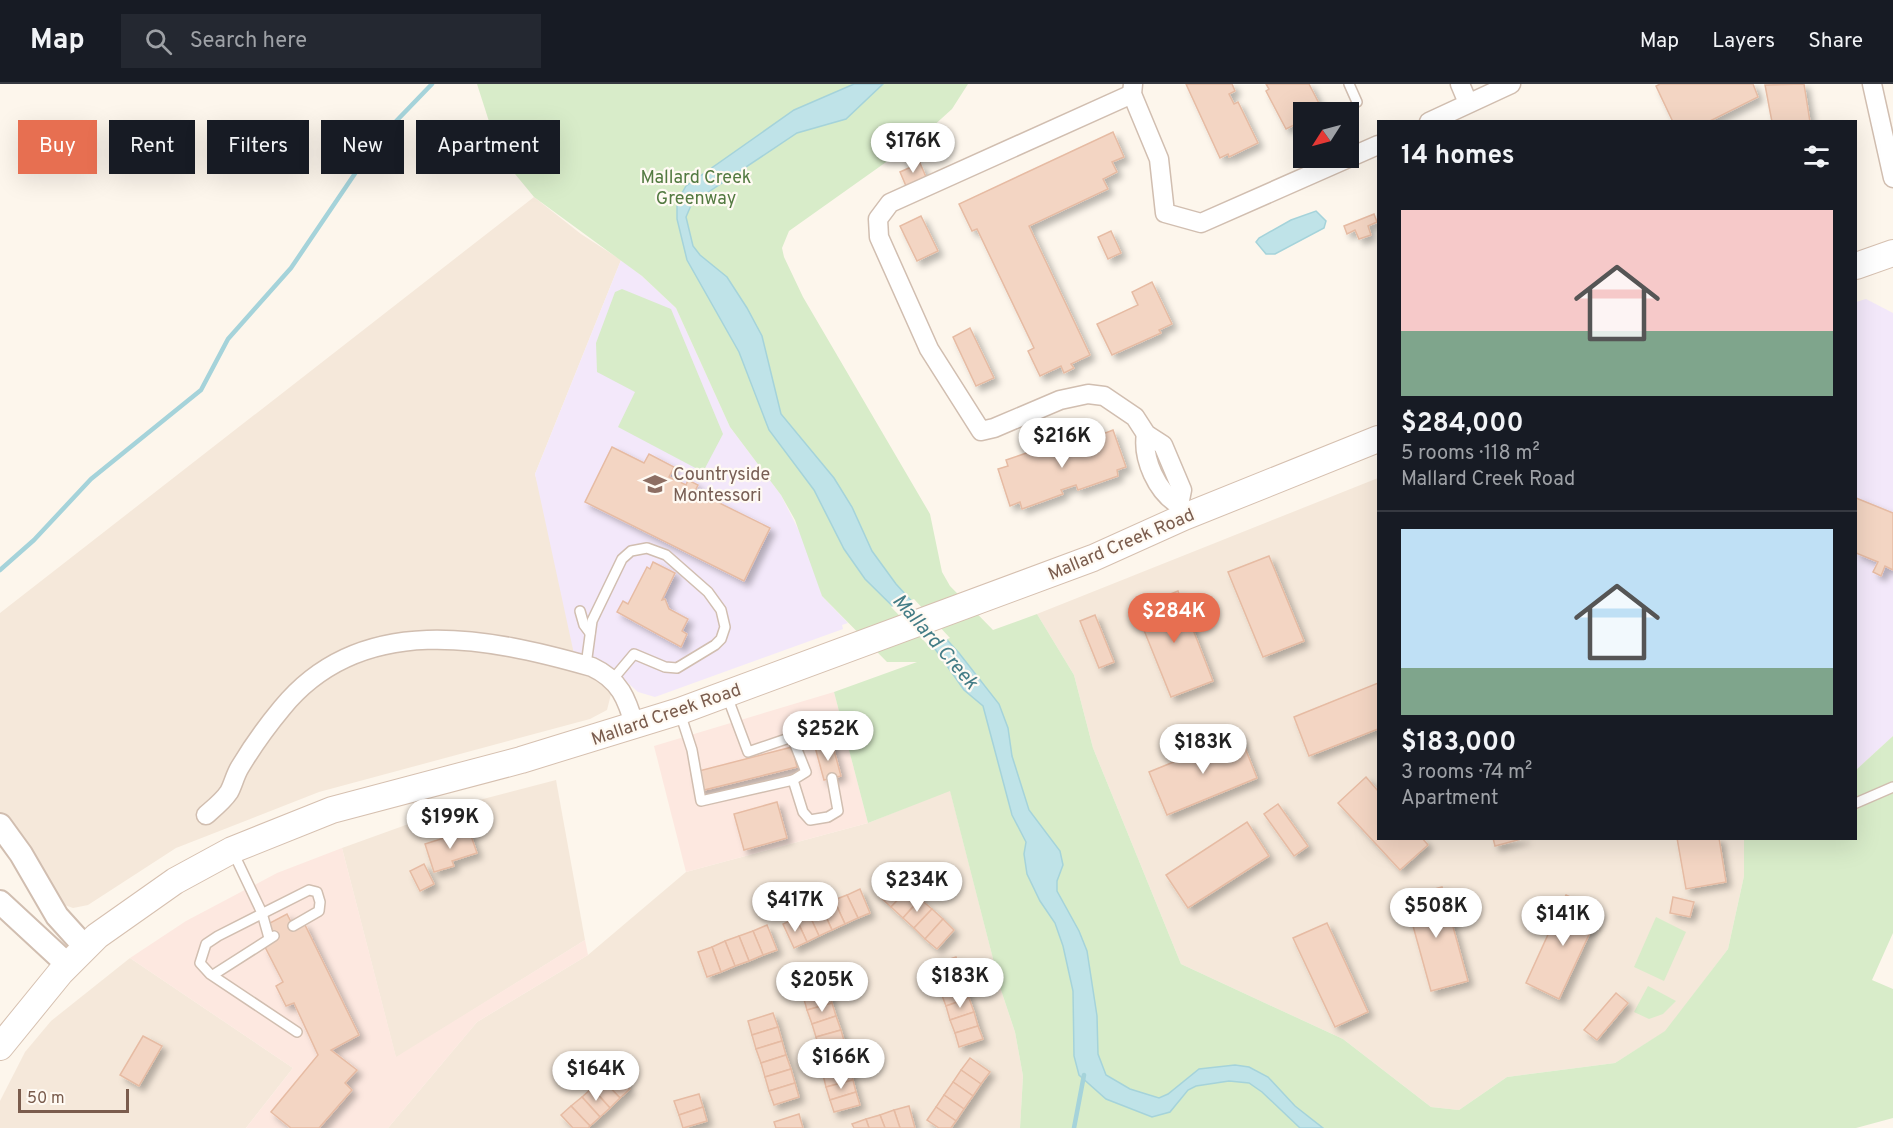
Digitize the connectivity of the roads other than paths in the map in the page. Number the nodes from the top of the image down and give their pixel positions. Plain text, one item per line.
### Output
1 (1349, 84) edge
2 (1460, 84) edge
3 (1511, 84) edge
4 (1872, 84) edge
5 (1132, 89) edge
6 (1357, 102) dead end
7 (1468, 103) junction
8 (1433, 120) edge
9 (1377, 145) edge
10 (1893, 178) edge
11 (1893, 253) edge
12 (1857, 266) edge
13 (1377, 440) edge
14 (1181, 511) junction
15 (580, 611) dead end
16 (590, 633) junction
17 (586, 665) junction
18 (612, 679) junction
19 (726, 693) junction
20 (680, 711) junction
21 (635, 727) junction
22 (832, 778) dead end
23 (793, 780) junction
24 (1893, 788) edge
25 (1857, 803) edge
26 (206, 815) dead end
27 (0, 825) edge
28 (232, 850) junction
29 (0, 902) edge
30 (262, 913) junction
31 (293, 926) dead end
32 (86, 947) junction
33 (68, 965) junction
34 (213, 975) junction
35 (297, 1032) dead end
36 (0, 1047) edge

1 - 6 lane
2 - 7 street
3 - 7 street
4 - 10 street
5 - 9 street
5 - 14 street
7 - 8 street
11 - 12 main road
13 - 14 main road, Mallard Creek Road
14 - 19 main road, Mallard Creek Road
15 - 16 lane
16 - 17 lane
16 - 18 lane
17 - 18 street
17 - 26 street
18 - 21 street
19 - 20 main road, Mallard Creek Road
19 - 23 lane
20 - 21 main road, Mallard Creek Road
20 - 23 lane
21 - 28 main road, Mallard Creek Road
22 - 23 lane
24 - 25 lane
27 - 32 street
28 - 30 lane
28 - 32 main road, Mallard Creek Road
29 - 33 street
30 - 31 lane
30 - 34 lane
30 - 34 lane
32 - 33 main road, Mallard Creek Road
33 - 36 main road, Mallard Creek Road
34 - 35 lane

